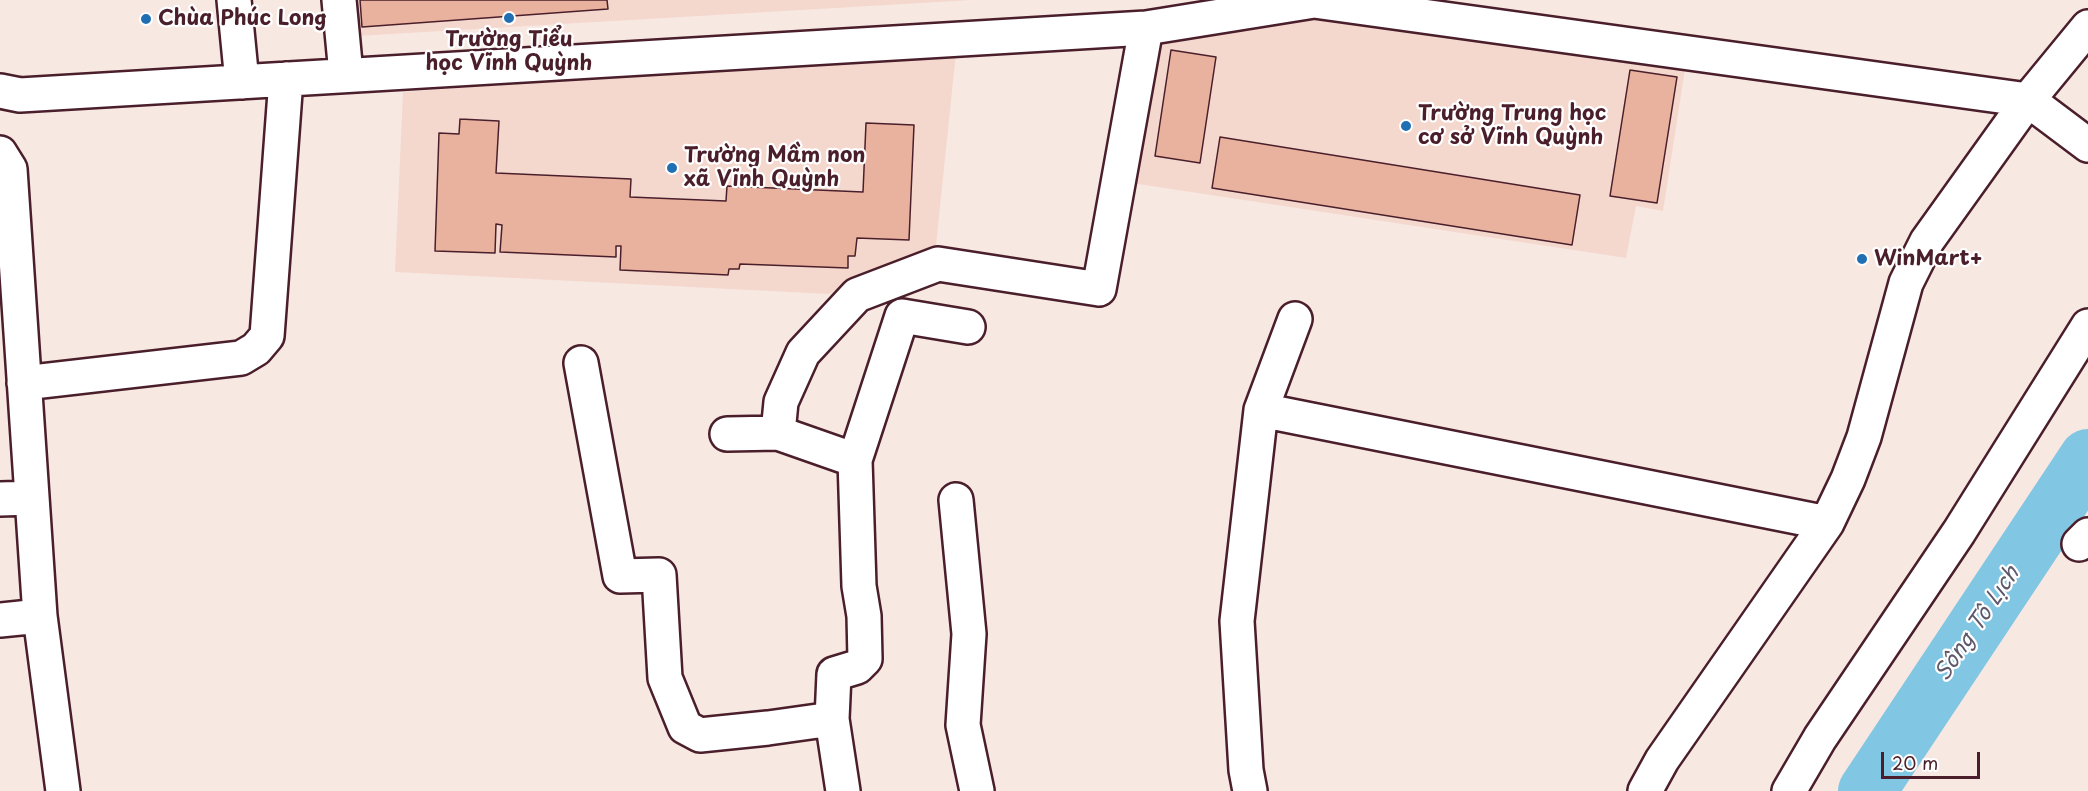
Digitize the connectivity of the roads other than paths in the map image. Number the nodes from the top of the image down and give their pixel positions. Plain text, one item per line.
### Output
1 (234, 0) edge
2 (339, 0) edge
3 (1312, 1) edge
4 (2088, 27) edge
5 (1146, 28) junction
6 (346, 74) junction
7 (286, 79) junction
8 (242, 82) junction
9 (0, 91) edge
10 (2028, 100) junction
11 (2088, 145) edge
12 (0, 153) edge
13 (7, 239) edge
14 (1296, 320) dead end
15 (2088, 326) edge
16 (968, 327) dead end
17 (581, 363) dead end
18 (24, 383) junction
19 (1261, 410) junction
20 (778, 433) junction
21 (727, 434) dead end
22 (855, 460) junction
23 (16, 498) edge
24 (956, 500) dead end
25 (1827, 523) junction
26 (40, 616) junction
27 (0, 620) edge
28 (832, 719) junction
29 (63, 791) edge
30 (843, 791) edge
31 (977, 791) edge
32 (1250, 791) edge
33 (1645, 791) edge
34 (1789, 791) edge

1 - 8 street
2 - 6 street
3 - 5 street
3 - 10 street
4 - 10 street
5 - 6 street
5 - 20 street
6 - 7 street
7 - 8 street
7 - 18 street
8 - 9 street
10 - 11 street
10 - 25 street
12 - 13 street
13 - 18 street
14 - 19 street
15 - 34 street
16 - 22 street
17 - 28 street
18 - 23 street
19 - 25 street
19 - 32 street
20 - 21 street
20 - 22 street
22 - 28 street
23 - 26 street
24 - 31 street
25 - 33 street
26 - 27 street
26 - 29 street
28 - 30 street

